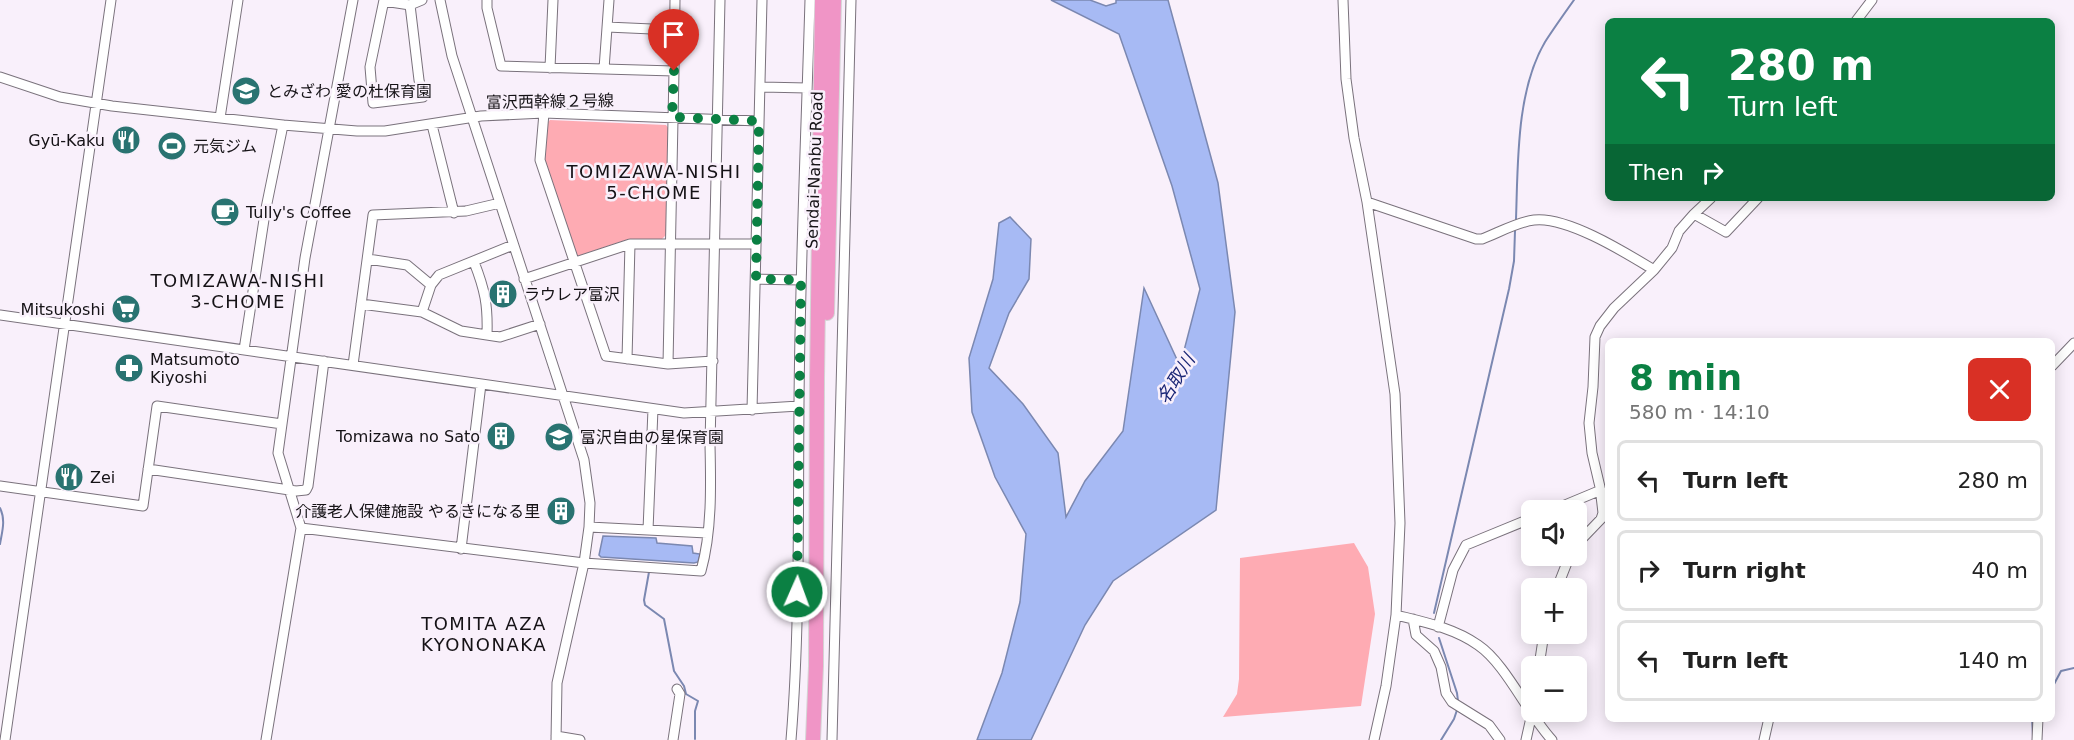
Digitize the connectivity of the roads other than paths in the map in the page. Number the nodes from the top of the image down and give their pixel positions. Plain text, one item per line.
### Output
1 (111, 0) edge
2 (238, 0) edge
3 (353, 0) edge
4 (422, 0) edge
5 (440, 0) edge
6 (487, 0) edge
7 (554, 0) edge
8 (609, 0) edge
9 (675, 0) edge
10 (720, 0) edge
11 (762, 0) edge
12 (810, 0) edge
13 (822, 0) edge
14 (834, 0) edge
15 (851, 0) edge
16 (1343, 0) edge
17 (1349, 0) edge
18 (1872, 0) edge
19 (384, 1) edge
20 (410, 5) junction
21 (1858, 18) edge
22 (607, 27) junction
23 (674, 30) junction
24 (1344, 45) junction
25 (550, 68) junction
26 (604, 69) junction
27 (674, 71) junction
28 (0, 76) edge
29 (760, 87) junction
30 (807, 88) junction
31 (96, 103) junction
32 (544, 113) junction
33 (672, 117) junction
34 (220, 118) junction
35 (472, 118) junction
36 (718, 119) junction
37 (759, 121) junction
38 (283, 125) junction
39 (432, 125) junction
40 (328, 130) junction
41 (1709, 201) edge
42 (1755, 201) edge
43 (1367, 202) junction
44 (500, 203) junction
45 (454, 213) junction
46 (1694, 214) junction
47 (670, 243) junction
48 (630, 244) junction
49 (716, 244) junction
50 (756, 244) junction
51 (513, 245) junction
52 (368, 259) junction
53 (574, 261) junction
54 (474, 262) junction
55 (1654, 270) junction
56 (524, 279) junction
57 (756, 279) junction
58 (801, 280) junction
59 (431, 285) junction
60 (361, 304) junction
61 (422, 312) junction
62 (0, 315) edge
63 (64, 324) junction
64 (540, 324) junction
65 (487, 335) junction
66 (2074, 343) edge
67 (244, 350) junction
68 (291, 357) junction
69 (627, 359) junction
70 (324, 361) junction
71 (713, 361) junction
72 (668, 363) junction
73 (2055, 363) edge
74 (353, 365) junction
75 (481, 384) junction
76 (563, 395) junction
77 (799, 406) junction
78 (653, 408) junction
79 (752, 410) junction
80 (712, 411) junction
81 (282, 424) junction
82 (148, 469) junction
83 (0, 486) edge
84 (289, 490) junction
85 (1600, 490) junction
86 (40, 492) junction
87 (1576, 500) edge
88 (1521, 522) edge
89 (589, 527) junction
90 (301, 528) junction
91 (648, 530) junction
92 (707, 533) junction
93 (1587, 534) edge
94 (461, 549) junction
95 (584, 563) junction
96 (1396, 615) junction
97 (1413, 619) junction
98 (1438, 627) junction
99 (816, 666) junction
100 (677, 689) dead end
101 (1521, 698) edge
102 (1530, 722) edge
103 (1538, 722) edge
104 (1768, 722) edge
105 (2038, 722) edge
106 (556, 738) edge
107 (5, 740) edge
108 (266, 740) edge
109 (580, 740) edge
110 (673, 740) edge
111 (791, 740) edge
112 (813, 740) edge
113 (832, 740) edge
114 (1374, 740) edge
115 (1500, 740) edge
116 (1526, 740) edge
117 (1552, 740) edge
118 (1764, 740) edge
119 (2037, 740) edge

1 - 31 street
2 - 34 street
3 - 40 street
4 - 20 street
5 - 35 street
6 - 25 street
7 - 25 street
8 - 22 street
9 - 23 street
10 - 36 street
11 - 29 street
12 - 30 street
13 - 99 highway, Sendai-Nanbu Road
14 - 99 highway, Sendai-Nanbu Road
15 - 113 street
16 - 24 street
17 - 24 street
18 - 21 street
19 - 20 street
19 - 20 street
22 - 23 street
22 - 26 street
23 - 27 street
24 - 43 street
25 - 26 street
26 - 27 street
27 - 33 street
28 - 31 street, 富沢西幹線２号線
29 - 30 street
29 - 37 street
30 - 58 street
31 - 34 street, 富沢西幹線２号線
31 - 63 street
32 - 33 street, 富沢西幹線２号線
32 - 35 street, 富沢西幹線２号線
32 - 53 street
33 - 36 street, 富沢西幹線２号線
33 - 47 street
34 - 38 street, 富沢西幹線２号線
35 - 39 street, 富沢西幹線２号線
35 - 44 street
36 - 37 street, 富沢西幹線２号線
36 - 49 street
37 - 50 street
38 - 40 street, 富沢西幹線２号線
38 - 67 street
39 - 40 street, 富沢西幹線２号線
39 - 45 street
40 - 68 street
41 - 46 street
42 - 46 street
43 - 55 street
43 - 96 street
44 - 45 street
44 - 51 street
45 - 52 street
46 - 55 street
47 - 48 street
47 - 49 street
47 - 72 street
48 - 53 street
48 - 69 street
49 - 50 street
49 - 71 street
50 - 57 street
51 - 54 street
51 - 56 street
52 - 59 street
52 - 60 street
53 - 56 street
53 - 69 street
54 - 59 street
54 - 65 street
55 - 85 street
56 - 64 street
57 - 58 street
57 - 79 street
58 - 77 street
59 - 61 street
60 - 61 street
60 - 74 street
61 - 65 street
62 - 63 street
63 - 67 street
63 - 86 street
64 - 65 street
64 - 76 street
66 - 73 street
67 - 68 street
68 - 70 street
68 - 81 street
69 - 72 street
70 - 74 street
70 - 84 street
71 - 72 street
71 - 80 street
74 - 75 street
75 - 76 street
75 - 94 street
76 - 78 street
76 - 89 street
77 - 79 street
77 - 111 street
78 - 80 street
78 - 91 street
79 - 80 street
80 - 92 street
81 - 82 street
81 - 84 street
82 - 84 street
82 - 86 street
83 - 86 street
84 - 90 street
85 - 87 street
85 - 93 street
86 - 107 street
88 - 98 street
89 - 91 street
89 - 95 street
90 - 94 street
90 - 108 street
91 - 92 street
92 - 95 street
94 - 95 street
95 - 106 street
96 - 97 street
96 - 114 street
97 - 98 street
97 - 115 street
98 - 101 street
99 - 112 highway, Sendai-Nanbu Road
100 - 110 street
102 - 116 street
103 - 117 street
104 - 118 street
105 - 119 street
106 - 109 street

